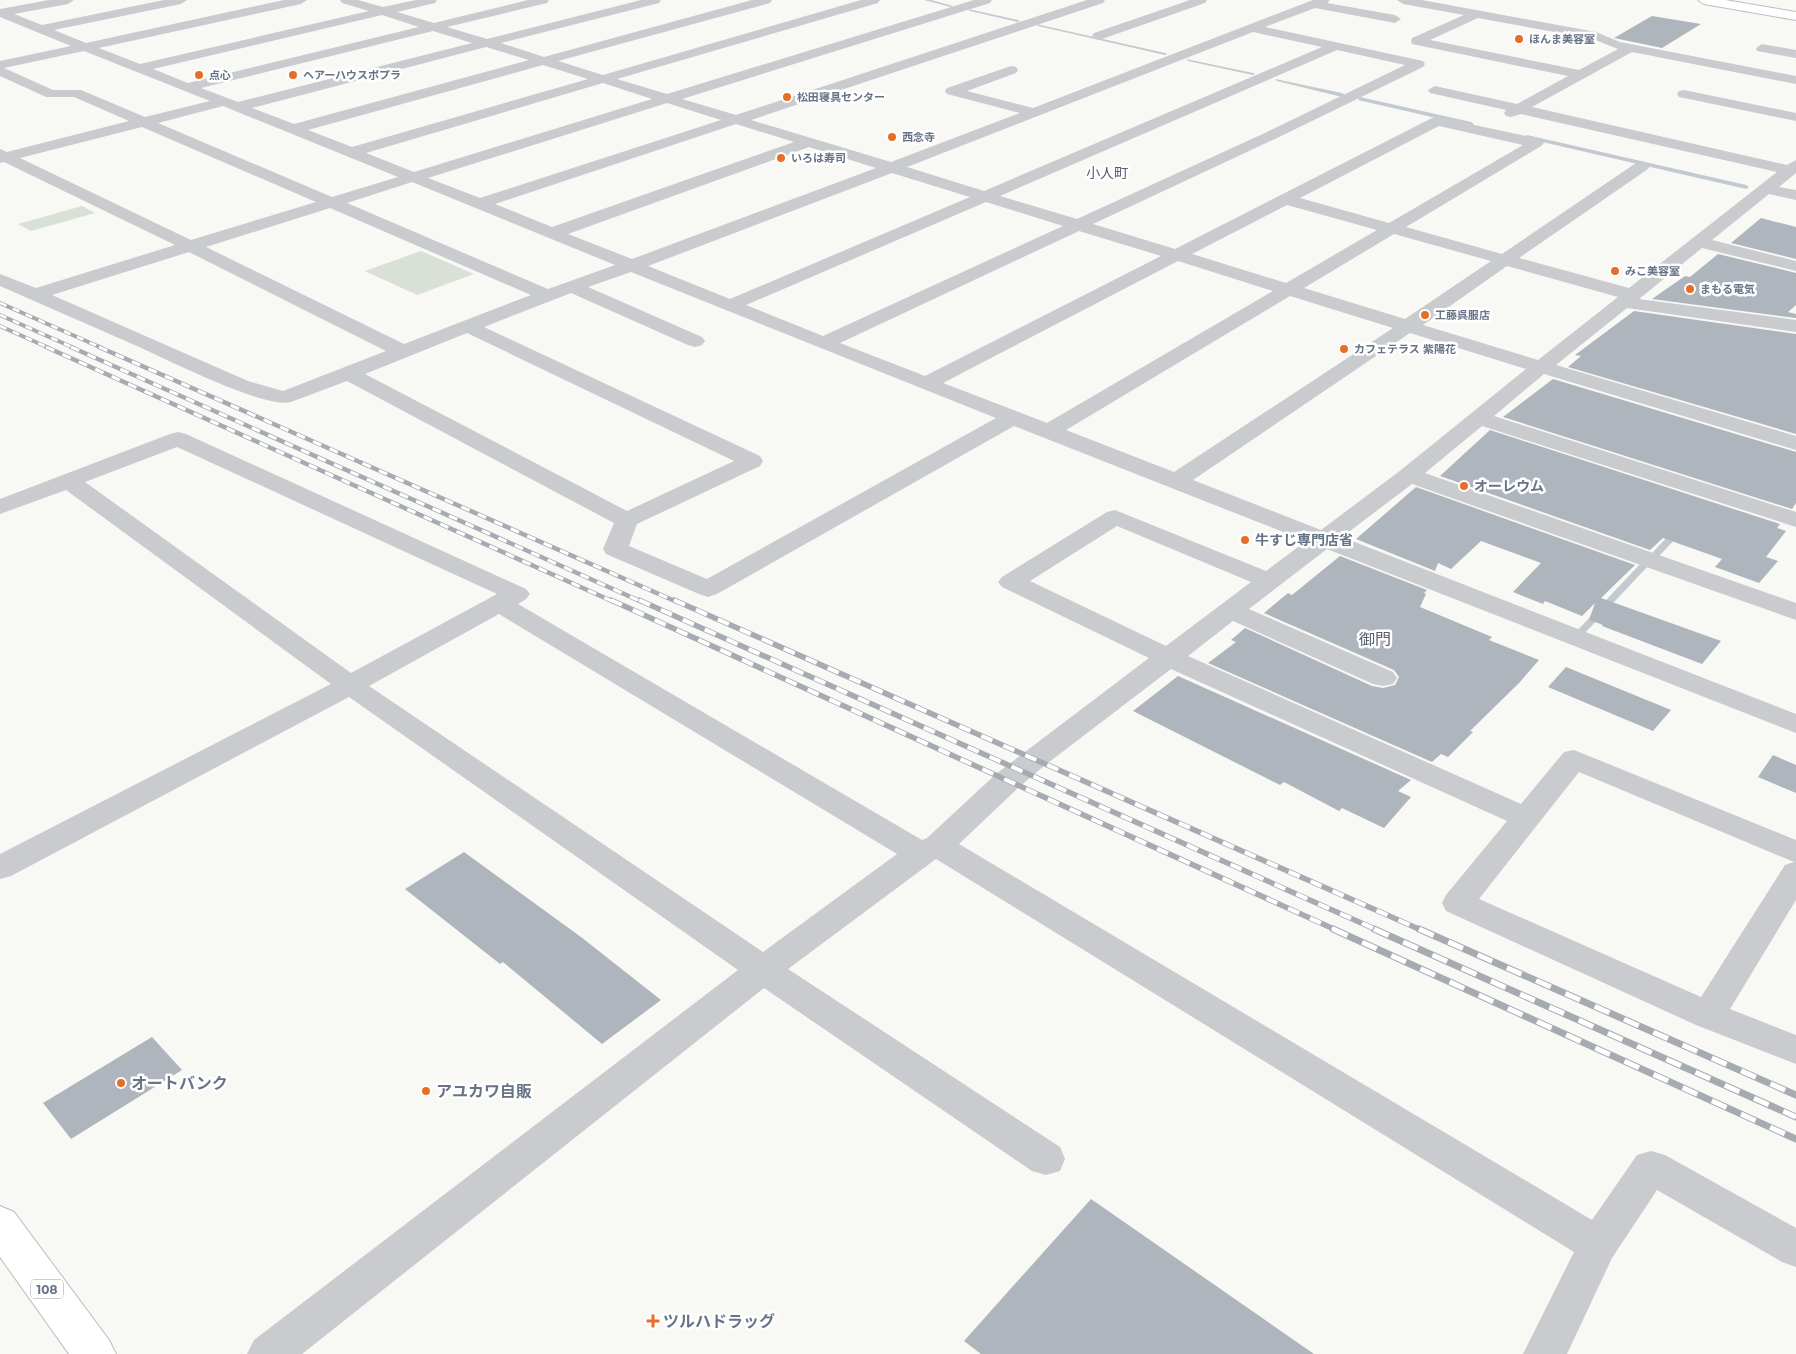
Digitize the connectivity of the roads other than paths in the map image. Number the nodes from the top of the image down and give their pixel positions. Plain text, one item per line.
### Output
1 (68, 0) edge
2 (180, 0) edge
3 (301, 0) edge
4 (346, 0) edge
5 (431, 0) edge
6 (543, 0) edge
7 (654, 0) edge
8 (766, 0) edge
9 (874, 0) edge
10 (986, 0) edge
11 (1099, 0) edge
12 (1201, 0) edge
13 (1403, 0) edge
14 (1704, 0) edge
15 (1319, 2) edge
16 (383, 12) junction
17 (0, 13) edge
18 (1476, 14) junction
19 (1796, 16) edge
20 (1396, 19) dead end
21 (434, 27) junction
22 (1251, 28) junction
23 (40, 29) junction
24 (1098, 36) dead end
25 (486, 43) junction
26 (1336, 46) junction
27 (84, 48) junction
28 (1630, 48) junction
29 (1762, 48) dead end
30 (1796, 54) edge
31 (543, 61) junction
32 (0, 65) edge
33 (138, 68) junction
34 (1011, 70) dead end
35 (0, 71) edge
36 (1581, 74) junction
37 (603, 79) junction
38 (1796, 80) edge
39 (188, 87) junction
40 (1435, 90) dead end
41 (1684, 94) dead end
42 (667, 98) junction
43 (230, 104) junction
44 (1518, 109) junction
45 (1033, 112) junction
46 (1796, 117) edge
47 (736, 120) junction
48 (143, 122) junction
49 (294, 129) junction
50 (1480, 130) junction
51 (809, 142) junction
52 (351, 152) junction
53 (2, 157) edge
54 (1642, 166) dead end
55 (893, 167) junction
56 (1793, 168) edge
57 (412, 178) junction
58 (1766, 188) junction
59 (1796, 195) edge
60 (988, 197) junction
61 (1285, 199) junction
62 (330, 202) junction
63 (480, 204) junction
64 (1079, 225) junction
65 (1392, 228) junction
66 (553, 234) junction
67 (1698, 242) junction
68 (190, 246) junction
69 (1177, 255) junction
70 (1504, 259) junction
71 (633, 265) junction
72 (1796, 266) edge
73 (0, 279) edge
74 (573, 287) junction
75 (1289, 289) junction
76 (35, 294) junction
77 (547, 295) junction
78 (1627, 298) junction
79 (731, 305) junction
80 (467, 326) junction
81 (1408, 326) junction
82 (1796, 326) edge
83 (695, 341) dead end
84 (823, 342) junction
85 (402, 351) junction
86 (1541, 367) junction
87 (348, 372) junction
88 (927, 383) junction
89 (1014, 417) junction
90 (1479, 418) junction
91 (1048, 431) junction
92 (1796, 443) edge
93 (1409, 475) junction
94 (68, 481) junction
95 (1176, 481) junction
96 (0, 507) edge
97 (627, 520) junction
98 (1796, 520) edge
99 (1323, 539) junction
100 (1269, 581) junction
101 (500, 604) junction
102 (1231, 610) junction
103 (1796, 612) edge
104 (1168, 657) junction
105 (1383, 678) dead end
106 (350, 685) junction
107 (1796, 724) edge
108 (1526, 818) junction
109 (929, 850) junction
110 (1796, 852) edge
111 (0, 868) edge
112 (1796, 873) edge
113 (763, 970) junction
114 (1708, 1015) junction
115 (1796, 1050) edge
116 (1046, 1159) dead end
117 (0, 1224) edge
118 (1598, 1245) junction
119 (1796, 1249) edge
120 (1547, 1353) edge
121 (94, 1354) edge
122 (269, 1354) edge

1 - 17 street
2 - 23 street
3 - 27 street
4 - 16 street
5 - 16 street
6 - 21 street
7 - 25 street
8 - 31 street
9 - 37 street
10 - 42 street
11 - 47 street
12 - 24 street
13 - 18 street
14 - 19 main road
15 - 20 street
15 - 22 street
16 - 21 street
16 - 33 street
17 - 23 street
18 - 28 street
18 - 36 street
21 - 25 street
21 - 39 street
22 - 26 street
22 - 45 street
23 - 27 street
25 - 31 street
25 - 43 street
26 - 60 street
26 - 64 street
27 - 32 street
27 - 33 street
28 - 36 street
28 - 38 street
29 - 30 street
31 - 37 street
31 - 49 street
33 - 39 street
34 - 45 street
35 - 48 street
36 - 44 street
37 - 42 street
37 - 52 street
39 - 43 street
40 - 44 street
41 - 46 street
42 - 47 street
42 - 57 street
43 - 48 street
43 - 49 street
44 - 50 street
44 - 56 street
45 - 55 street
47 - 51 street
47 - 63 street
48 - 53 street
48 - 62 street
49 - 52 street
50 - 61 street
50 - 65 street
51 - 55 street
51 - 66 street
52 - 57 street
53 - 68 street
54 - 70 street
55 - 60 street
55 - 71 street
56 - 58 street
57 - 62 street
57 - 63 street
58 - 59 street
58 - 67 street
60 - 64 street
60 - 79 street
61 - 65 street
61 - 69 street
62 - 68 street
62 - 77 street
63 - 66 street
64 - 69 street
64 - 84 street
65 - 70 street
65 - 75 street
66 - 71 street
67 - 72 street
67 - 78 street
68 - 76 street
68 - 85 street
69 - 75 street
69 - 88 street
70 - 78 street
70 - 81 street
71 - 74 street
71 - 79 street
73 - 76 street
74 - 77 street
74 - 83 street
75 - 81 street
75 - 91 street
76 - 87 street
77 - 80 street
78 - 82 street
78 - 86 street
79 - 84 street
80 - 85 street
80 - 97 street
81 - 86 street
81 - 95 street
84 - 88 street
85 - 87 street
86 - 90 street
86 - 92 street
87 - 97 street
88 - 89 street
89 - 91 street
89 - 97 street
90 - 93 street
90 - 98 street
91 - 95 street
93 - 99 street
93 - 103 street
94 - 96 street
94 - 101 street
94 - 106 street
95 - 99 street
99 - 100 street
99 - 107 street
100 - 102 street
100 - 104 street
101 - 106 street
101 - 109 street
102 - 104 street
102 - 105 street
104 - 108 street
104 - 109 street
106 - 111 street
106 - 113 street
108 - 110 street
108 - 114 street
109 - 113 street
109 - 118 street
112 - 114 street
113 - 116 street
113 - 122 street
114 - 115 street
117 - 121 main road, 108
118 - 119 street
118 - 120 street

